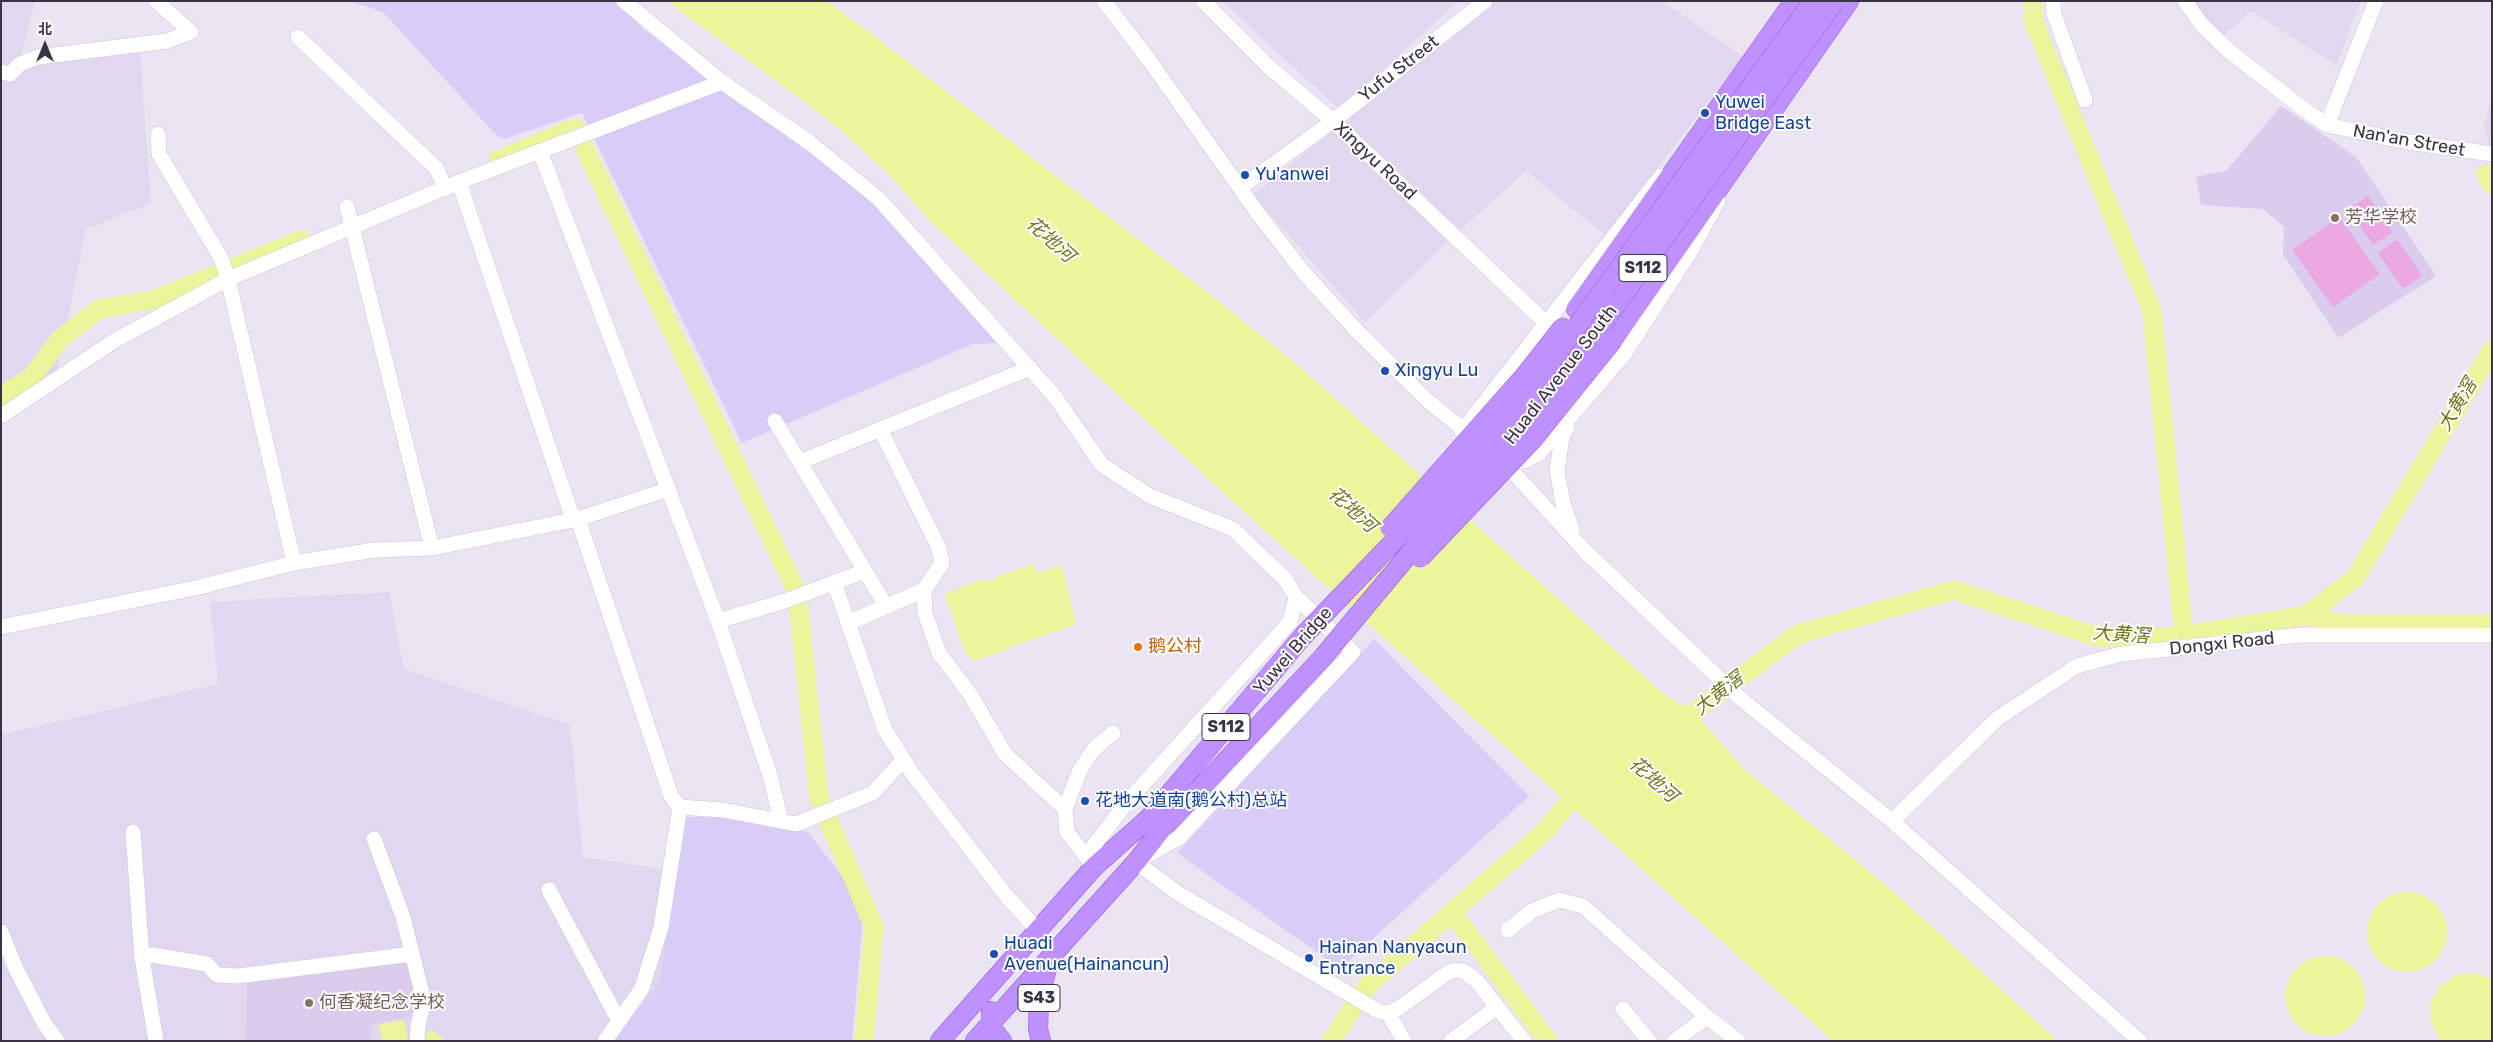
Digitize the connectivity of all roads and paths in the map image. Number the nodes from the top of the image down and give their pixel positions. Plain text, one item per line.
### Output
1 (156, 1) edge
2 (624, 1) edge
3 (1104, 1) edge
4 (1203, 1) edge
5 (1485, 1) edge
6 (1794, 1) edge
7 (1813, 1) edge
8 (1835, 1) edge
9 (1849, 1) edge
10 (2054, 1) edge
11 (2185, 1) edge
12 (2376, 1) edge
13 (298, 37) dead end
14 (1, 72) edge
15 (722, 82) junction
16 (2084, 100) dead end
17 (1333, 121) junction
18 (2327, 125) junction
19 (158, 134) dead end
20 (1695, 139) junction
21 (540, 151) junction
22 (2492, 154) edge
23 (1733, 166) junction
24 (452, 186) junction
25 (1240, 188) junction
26 (347, 207) dead end
27 (354, 227) junction
28 (228, 279) junction
29 (1546, 323) junction
30 (1030, 368) junction
31 (1575, 413) junction
32 (1, 416) edge
33 (775, 421) dead end
34 (880, 429) junction
35 (1462, 431) junction
36 (1501, 459) junction
37 (800, 462) junction
38 (669, 489) junction
39 (1429, 517) junction
40 (578, 519) junction
41 (432, 548) junction
42 (1586, 552) junction
43 (294, 563) junction
44 (865, 571) junction
45 (834, 582) junction
46 (924, 590) junction
47 (1296, 597) junction
48 (886, 606) junction
49 (718, 621) junction
50 (848, 623) junction
51 (1, 627) edge
52 (2492, 635) edge
53 (1303, 636) junction
54 (1323, 657) junction
55 (1112, 733) dead end
56 (903, 760) junction
57 (680, 807) junction
58 (1065, 809) junction
59 (781, 821) junction
60 (1892, 821) junction
61 (1155, 824) junction
62 (133, 832) dead end
63 (374, 839) dead end
64 (1090, 862) junction
65 (1136, 862) junction
66 (549, 890) dead end
67 (1508, 930) dead end
68 (1, 932) edge
69 (1035, 934) junction
70 (412, 954) junction
71 (1051, 956) junction
72 (142, 958) junction
73 (1498, 1007) junction
74 (1623, 1009) dead end
75 (1383, 1012) junction
76 (1707, 1017) junction
77 (619, 1021) junction
78 (991, 1023) junction
79 (57, 1041) edge
80 (156, 1041) edge
81 (417, 1041) edge
82 (605, 1041) edge
83 (940, 1041) edge
84 (975, 1041) edge
85 (1002, 1041) edge
86 (1041, 1041) edge
87 (1404, 1041) edge
88 (1451, 1041) edge
89 (1524, 1041) edge
90 (1649, 1041) edge
91 (1674, 1041) edge
92 (1738, 1041) edge
93 (2140, 1041) edge

1 - 14 street
2 - 15 street
3 - 25 street
4 - 17 street, Xingyu Road
5 - 17 street, Yufu Street
6 - 20 main road
7 - 39 main road, Huadi Avenue South / S112, bridge
8 - 39 main road, Huadi Avenue South / S112, bridge
9 - 23 main road, Huadi Avenue South
10 - 16 street
11 - 18 street, Nan'an Street
12 - 18 street
13 - 24 street
15 - 21 street
15 - 30 street
17 - 25 street, Yufu Street
17 - 29 street, Xingyu Road
18 - 22 street, Nan'an Street
19 - 28 street
20 - 29 street
20 - 53 main road, bridge
21 - 24 street
21 - 38 street
23 - 31 street, Huadi Avenue South
23 - 54 main road, bridge
24 - 27 street
24 - 40 street
25 - 35 street
26 - 27 street
27 - 28 street
27 - 41 street
28 - 32 street
28 - 43 street
29 - 35 street
30 - 34 street
30 - 47 street
31 - 36 street, Huadi Avenue South
31 - 42 street
33 - 37 street
34 - 37 street
34 - 46 street
35 - 36 street
36 - 42 street
37 - 44 street
38 - 40 street
38 - 49 street
39 - 53 main road, Yuwei Bridge / S112, bridge
39 - 54 main road, S112, bridge
40 - 41 street
40 - 57 street
41 - 43 street
42 - 60 street
43 - 51 street
44 - 45 street
44 - 48 street
45 - 49 street
45 - 50 street
46 - 48 street
46 - 58 street
47 - 64 street
47 - 65 street
48 - 50 street
49 - 59 street
50 - 56 street
52 - 60 street, Dongxi Road
53 - 61 main road, Yuwei Bridge / S112
54 - 61 main road, S112
55 - 58 street
56 - 59 street
56 - 69 street
57 - 59 street
57 - 77 street
58 - 64 street
60 - 93 street
61 - 64 main road, S112
61 - 65 main road, S112
62 - 72 street
63 - 70 street
64 - 69 main road, S112
65 - 71 main road, S112
65 - 75 street
66 - 77 street
67 - 76 street
68 - 79 street
69 - 71 main road
69 - 78 main road
69 - 83 main road, S112
70 - 72 street
70 - 81 street
71 - 78 main road
71 - 86 main road, S43
72 - 80 street
73 - 75 street
73 - 88 street
73 - 89 street
74 - 90 street
75 - 87 street
76 - 91 street
76 - 92 street
77 - 82 street
78 - 84 main road
78 - 85 main road

